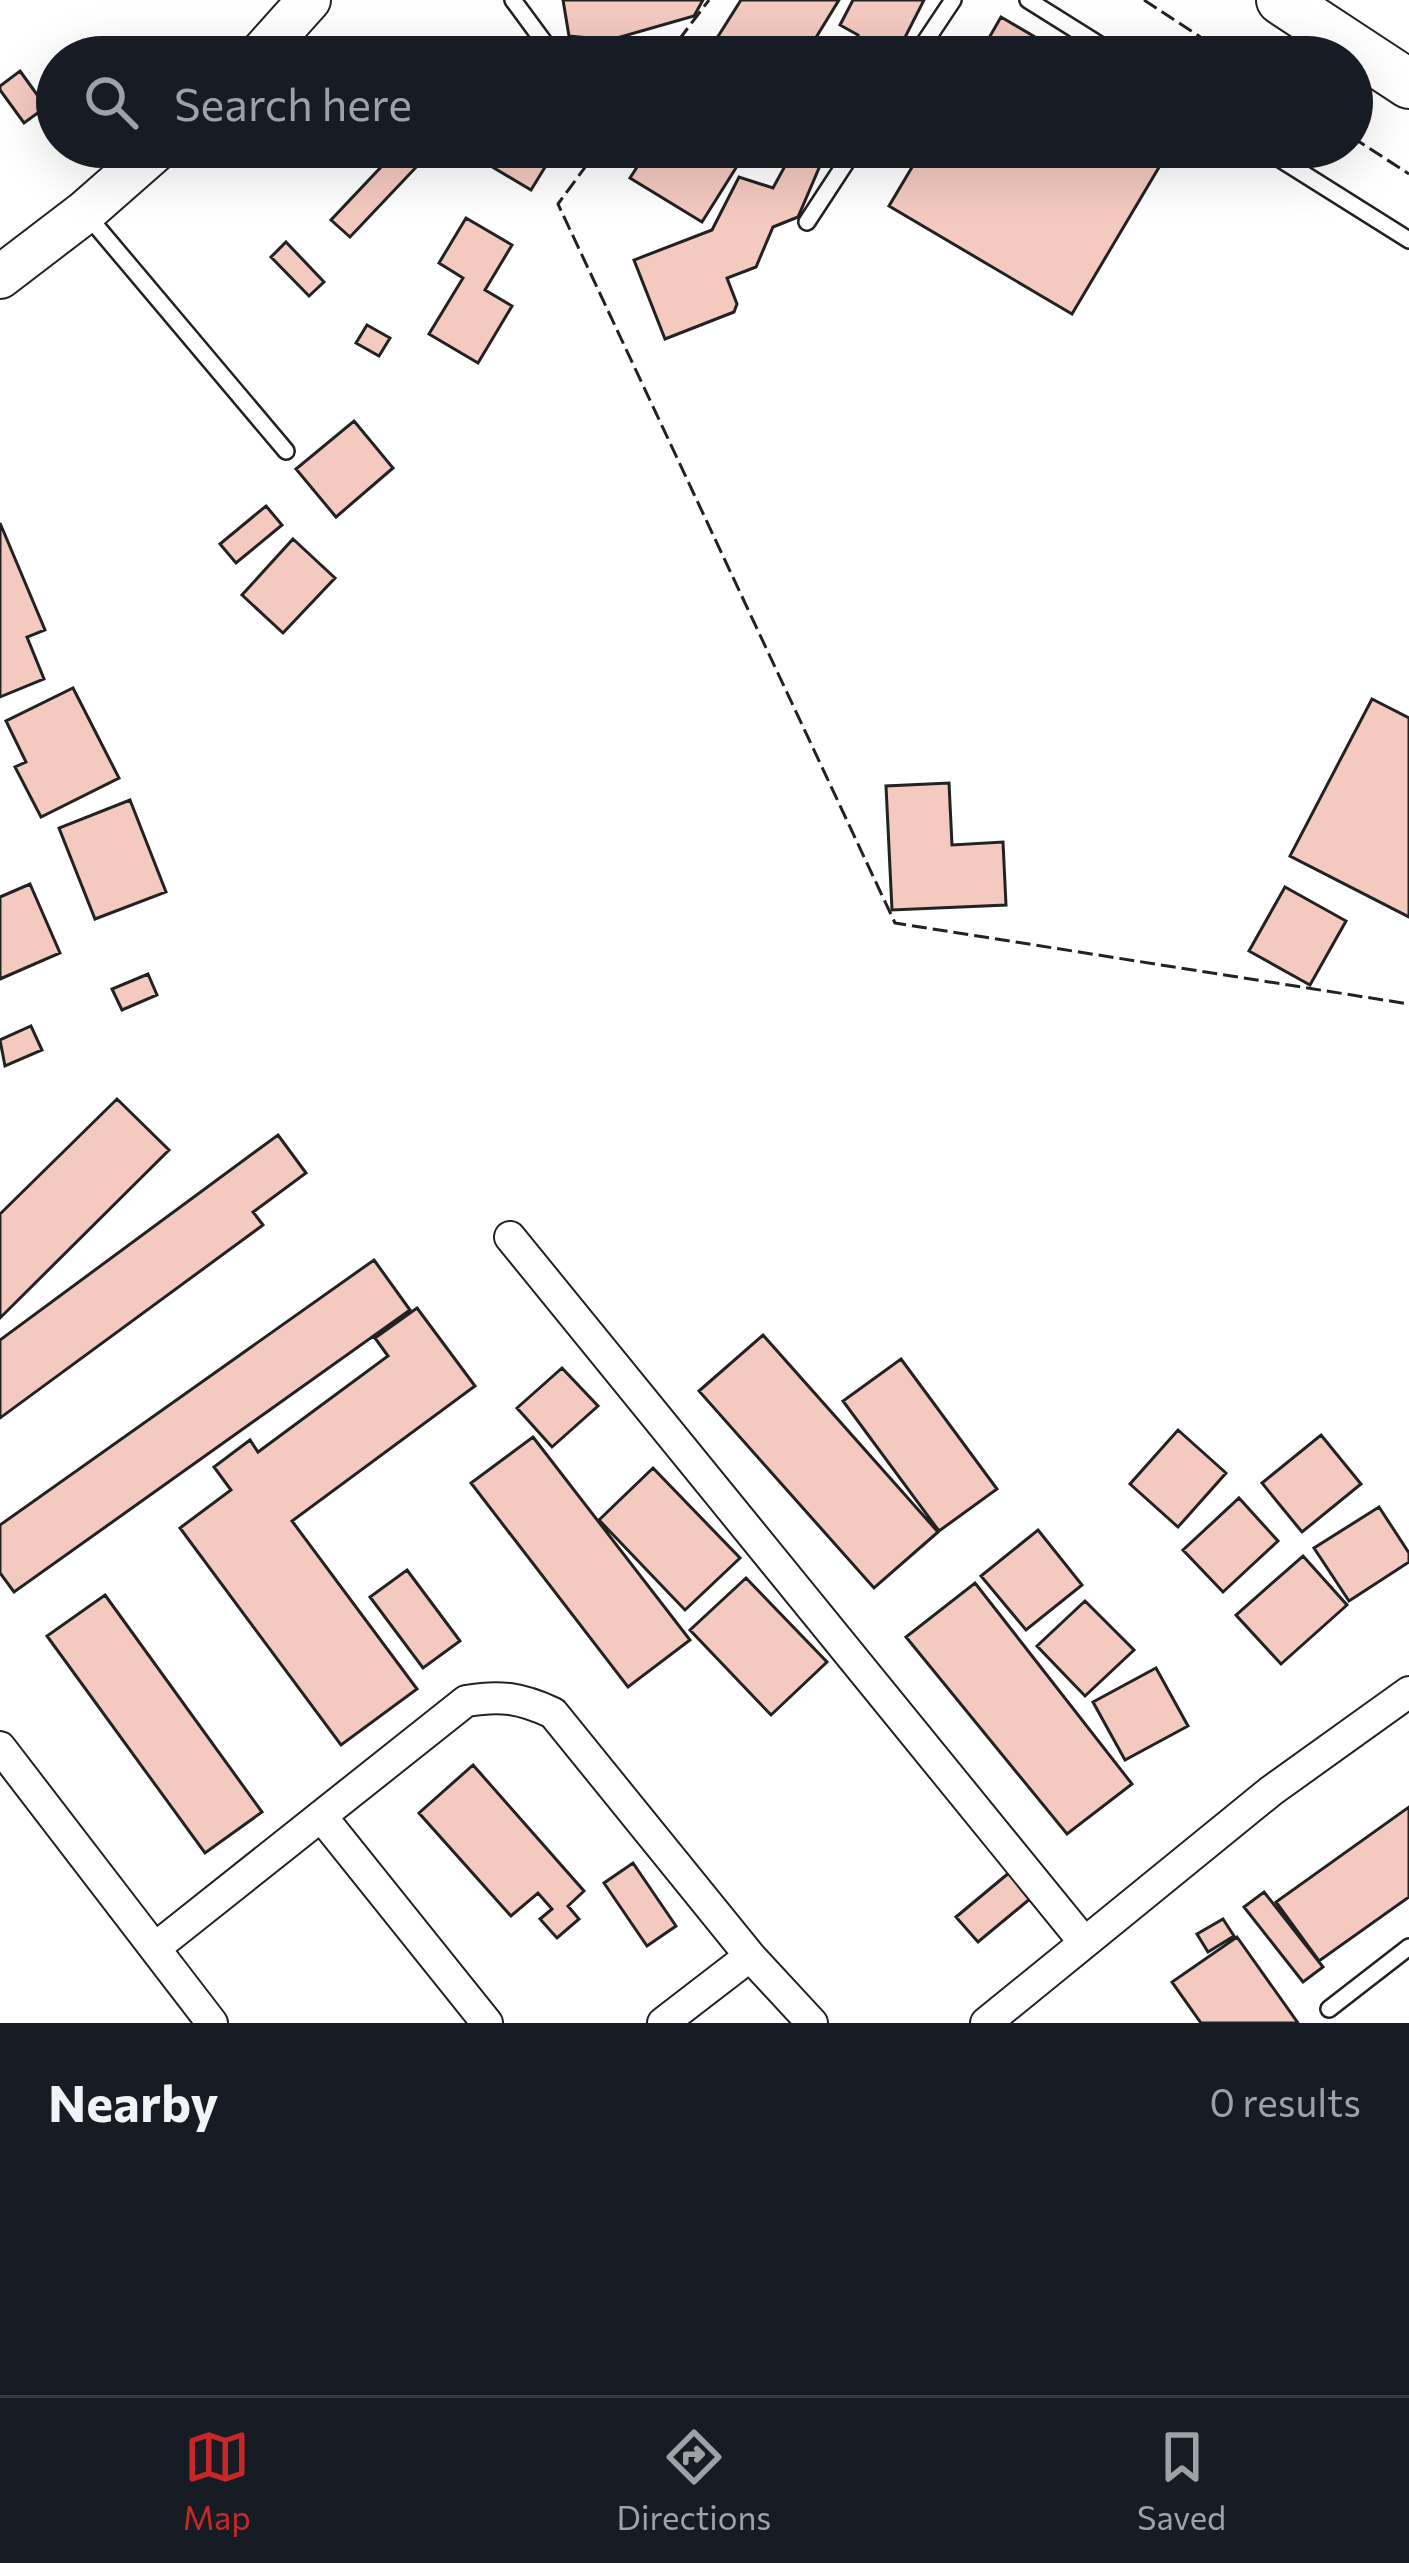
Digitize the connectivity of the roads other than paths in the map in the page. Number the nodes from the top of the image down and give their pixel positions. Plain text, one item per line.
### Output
1 (309, 0) edge
2 (513, 0) edge
3 (953, 0) edge
4 (1028, 0) edge
5 (1280, 0) edge
6 (277, 36) edge
7 (540, 36) edge
8 (929, 36) edge
9 (1085, 36) edge
10 (1336, 36) edge
11 (1373, 60) edge
12 (1409, 83) edge
13 (135, 168) edge
14 (842, 168) edge
15 (1295, 168) edge
16 (85, 212) junction
17 (807, 222) dead end
18 (1409, 240) edge
19 (0, 277) edge
20 (286, 451) dead end
21 (510, 1237) dead end
22 (1409, 1692) edge
23 (0, 1747) edge
24 (321, 1816) junction
25 (1084, 1942) junction
26 (1409, 1947) edge
27 (154, 1948) junction
28 (750, 1956) junction
29 (1329, 2009) dead end
30 (212, 2023) edge
31 (487, 2023) edge
32 (663, 2023) edge
33 (812, 2023) edge
34 (986, 2023) edge

1 - 6 street
2 - 7 lane
3 - 8 lane
4 - 9 lane
5 - 10 main road
11 - 12 main road
13 - 16 street
14 - 17 lane
15 - 18 lane
16 - 19 street
16 - 20 lane
21 - 25 street
22 - 25 street
23 - 27 street
24 - 27 street
24 - 28 street
24 - 31 street
25 - 34 street
26 - 29 lane
27 - 30 street
28 - 32 street
28 - 33 street

